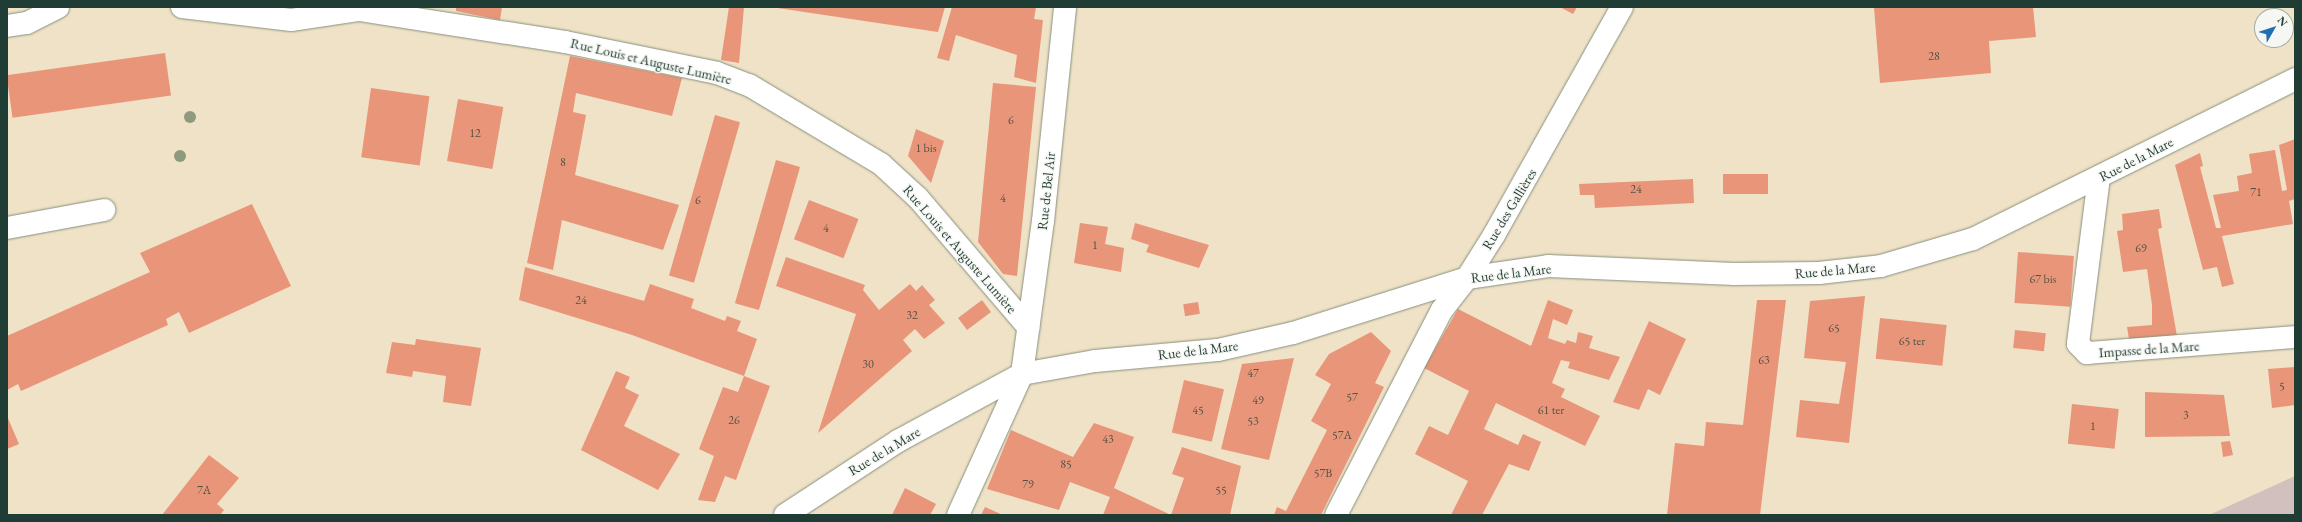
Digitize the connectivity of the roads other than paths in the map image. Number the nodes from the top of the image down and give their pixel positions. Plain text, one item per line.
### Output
1 (58, 7) edge
2 (182, 7) edge
3 (1065, 7) edge
4 (1622, 7) edge
5 (7, 26) edge
6 (2295, 79) edge
7 (2099, 177) junction
8 (104, 210) dead end
9 (7, 228) edge
10 (1467, 278) junction
11 (1028, 327) junction
12 (2295, 337) edge
13 (1022, 374) junction
14 (785, 515) edge
15 (958, 515) edge
16 (1336, 515) edge

1 - 5 street
2 - 11 street, Rue Louis et Auguste Lumière
3 - 11 street, Rue de Bel Air
4 - 10 street, Rue des Gallières
6 - 7 street, Rue de la Mare
7 - 10 street, Rue de la Mare
7 - 12 street, Impasse de la Mare
8 - 9 street
10 - 13 street, Rue de la Mare
10 - 16 street, Rue des Gallières
11 - 13 street, Rue de Bel Air
13 - 14 street, Rue de la Mare
13 - 15 street, Rue de Bel Air

